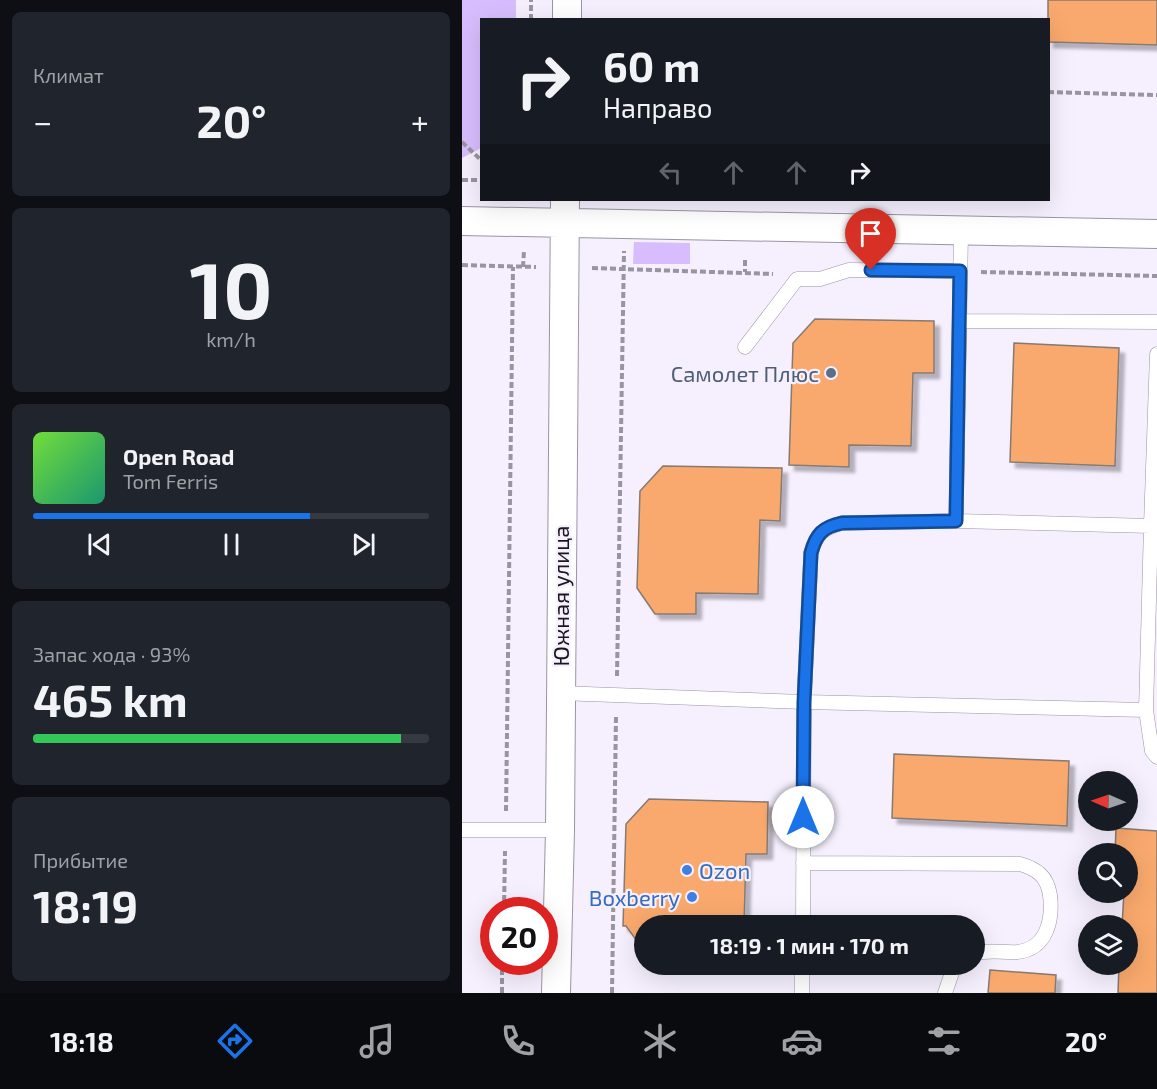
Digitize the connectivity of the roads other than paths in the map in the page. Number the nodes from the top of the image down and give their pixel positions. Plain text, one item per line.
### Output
1 (567, 0) edge
2 (567, 18) edge
3 (564, 211) edge
4 (462, 221) edge
5 (961, 232) junction
6 (1157, 234) edge
7 (960, 271) junction
8 (960, 321) junction
9 (1157, 322) edge
10 (745, 347) dead end
11 (1157, 354) edge
12 (956, 521) junction
13 (1150, 526) junction
14 (559, 693) junction
15 (804, 702) junction
16 (1146, 710) junction
17 (1157, 758) edge
18 (462, 830) edge
19 (560, 830) junction
20 (803, 863) junction
21 (803, 915) edge
22 (985, 954) edge
23 (802, 975) edge
24 (951, 975) edge
25 (556, 993) edge
26 (802, 993) edge
27 (945, 993) edge

1 - 2 street
3 - 4 street
3 - 5 street
3 - 14 street, Южная улица
5 - 6 street
5 - 7 lane
7 - 8 lane
7 - 10 lane
8 - 9 lane
8 - 12 lane
11 - 13 lane
12 - 13 lane
12 - 15 lane
13 - 16 lane
14 - 15 lane
14 - 19 street, Южная улица
15 - 16 lane
15 - 20 lane
16 - 17 lane
18 - 19 lane
19 - 25 street, Южная улица
20 - 21 lane
20 - 22 lane
23 - 26 lane
24 - 27 lane

